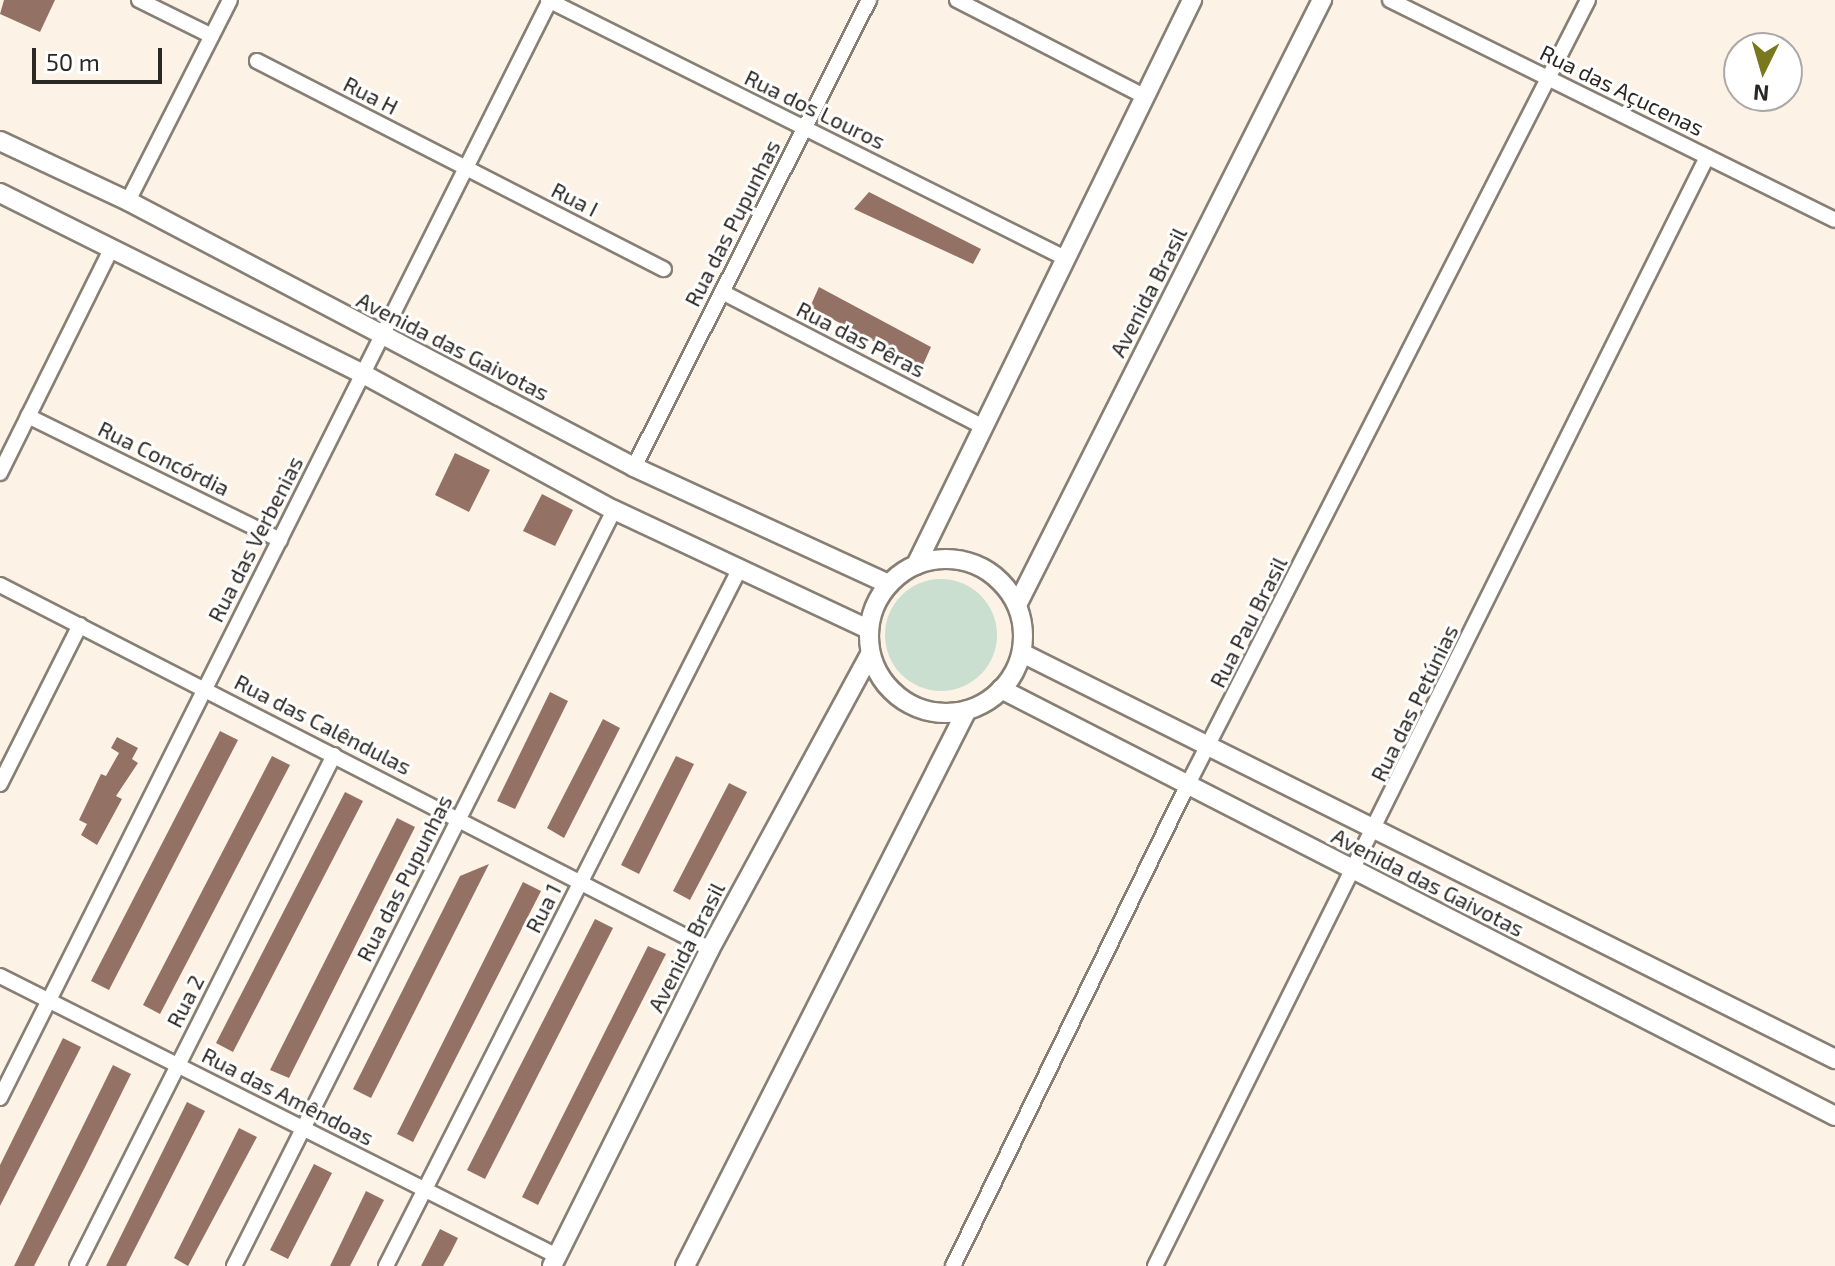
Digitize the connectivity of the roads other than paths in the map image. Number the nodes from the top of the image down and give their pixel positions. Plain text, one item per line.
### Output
1 (139, 0) edge
2 (230, 0) edge
3 (549, 0) edge
4 (869, 0) edge
5 (957, 0) edge
6 (1192, 0) edge
7 (1322, 0) edge
8 (1390, 0) edge
9 (1588, 0) edge
10 (212, 36) junction
11 (257, 61) dead end
12 (1549, 78) junction
13 (1144, 96) junction
14 (804, 127) junction
15 (0, 141) edge
16 (1707, 157) junction
17 (466, 168) junction
18 (0, 193) edge
19 (128, 201) junction
20 (1835, 220) edge
21 (111, 249) junction
22 (1063, 257) junction
23 (664, 269) dead end
24 (722, 292) junction
25 (384, 338) junction
26 (363, 374) junction
27 (28, 416) junction
28 (980, 425) junction
29 (634, 467) junction
30 (0, 473) edge
31 (614, 510) junction
32 (280, 540) junction
33 (916, 565) junction
34 (739, 570) junction
35 (888, 584) junction
36 (0, 585) edge
37 (1017, 605) junction
38 (80, 625) junction
39 (868, 629) junction
40 (1022, 653) junction
41 (870, 654) junction
42 (205, 689) junction
43 (1001, 689) junction
44 (967, 710) junction
45 (1210, 747) junction
46 (334, 755) junction
47 (0, 784) edge
48 (1187, 786) junction
49 (459, 819) junction
50 (1376, 830) junction
51 (1352, 870) junction
52 (581, 882) junction
53 (710, 949) junction
54 (0, 976) edge
55 (49, 1001) junction
56 (1835, 1059) edge
57 (178, 1065) junction
58 (0, 1098) edge
59 (1835, 1116) edge
60 (303, 1128) junction
61 (425, 1190) junction
62 (554, 1261) edge
63 (77, 1266) edge
64 (234, 1266) edge
65 (386, 1266) edge
66 (685, 1266) edge
67 (953, 1266) edge
68 (1155, 1266) edge

1 - 10 street
2 - 10 street
3 - 14 street, Rua dos Louros
3 - 17 street, Rua das Verbenias
4 - 14 street, Rua das Pupunhas
5 - 13 street
6 - 13 street
7 - 37 street, Avenida Brasil
8 - 12 street, Rua das Açucenas
9 - 12 street, Rua Pau Brasil
10 - 19 street
11 - 17 street, Rua H
12 - 16 street, Rua das Açucenas
12 - 45 street, Rua Pau Brasil
13 - 22 street
14 - 22 street, Rua dos Louros
14 - 24 street, Rua das Pupunhas
15 - 19 street, Avenida das Gaivotas
16 - 20 street, Rua das Açucenas
16 - 50 street, Rua das Petúnias
17 - 23 street, Rua I
17 - 25 street, Rua das Verbenias
18 - 21 street
19 - 25 street, Avenida das Gaivotas
21 - 26 street
21 - 27 street
22 - 28 street
24 - 28 street, Rua das Pêras
24 - 29 street, Rua das Pupunhas
25 - 26 street, Rua das Verbenias
25 - 29 street, Avenida das Gaivotas
26 - 31 street
26 - 32 street, Rua das Verbenias
27 - 30 street
27 - 32 street, Rua Concórdia
28 - 33 street
29 - 35 street, Avenida das Gaivotas
31 - 34 street
31 - 49 street, Rua das Pupunhas
32 - 42 street, Rua das Verbenias
33 - 35 street
33 - 37 street
34 - 39 street
34 - 52 street, Rua 1
35 - 39 street
36 - 38 street, Rua das Calêndulas
37 - 40 street
38 - 42 street, Rua das Calêndulas
38 - 47 street
39 - 41 street
40 - 43 street
40 - 45 street, Avenida das Gaivotas
41 - 44 street
41 - 53 street, Avenida Brasil
42 - 46 street, Rua das Calêndulas
42 - 55 street, Rua das Verbenias
43 - 44 street
43 - 48 street, Avenida das Gaivotas
44 - 66 street
45 - 48 street, Rua Pau Brasil
45 - 50 street, Avenida das Gaivotas
46 - 49 street, Rua das Calêndulas
46 - 57 street, Rua 2
48 - 51 street, Avenida das Gaivotas
48 - 67 street, Rua Pau Brasil
49 - 52 street, Rua das Calêndulas
49 - 60 street, Rua das Pupunhas
50 - 51 street, Rua das Petúnias
50 - 56 street, Avenida das Gaivotas
51 - 59 street, Avenida das Gaivotas
51 - 68 street, Rua das Petúnias
52 - 53 street, Rua das Calêndulas
52 - 61 street, Rua 1
53 - 62 street, Avenida Brasil
54 - 55 street, Rua das Amêndoas
55 - 57 street, Rua das Amêndoas
55 - 58 street, Rua das Verbenias
57 - 60 street, Rua das Amêndoas
57 - 63 street, Rua 2
60 - 61 street, Rua das Amêndoas
60 - 64 street, Rua das Pupunhas
61 - 62 street, Rua das Amêndoas
61 - 65 street, Rua 1

